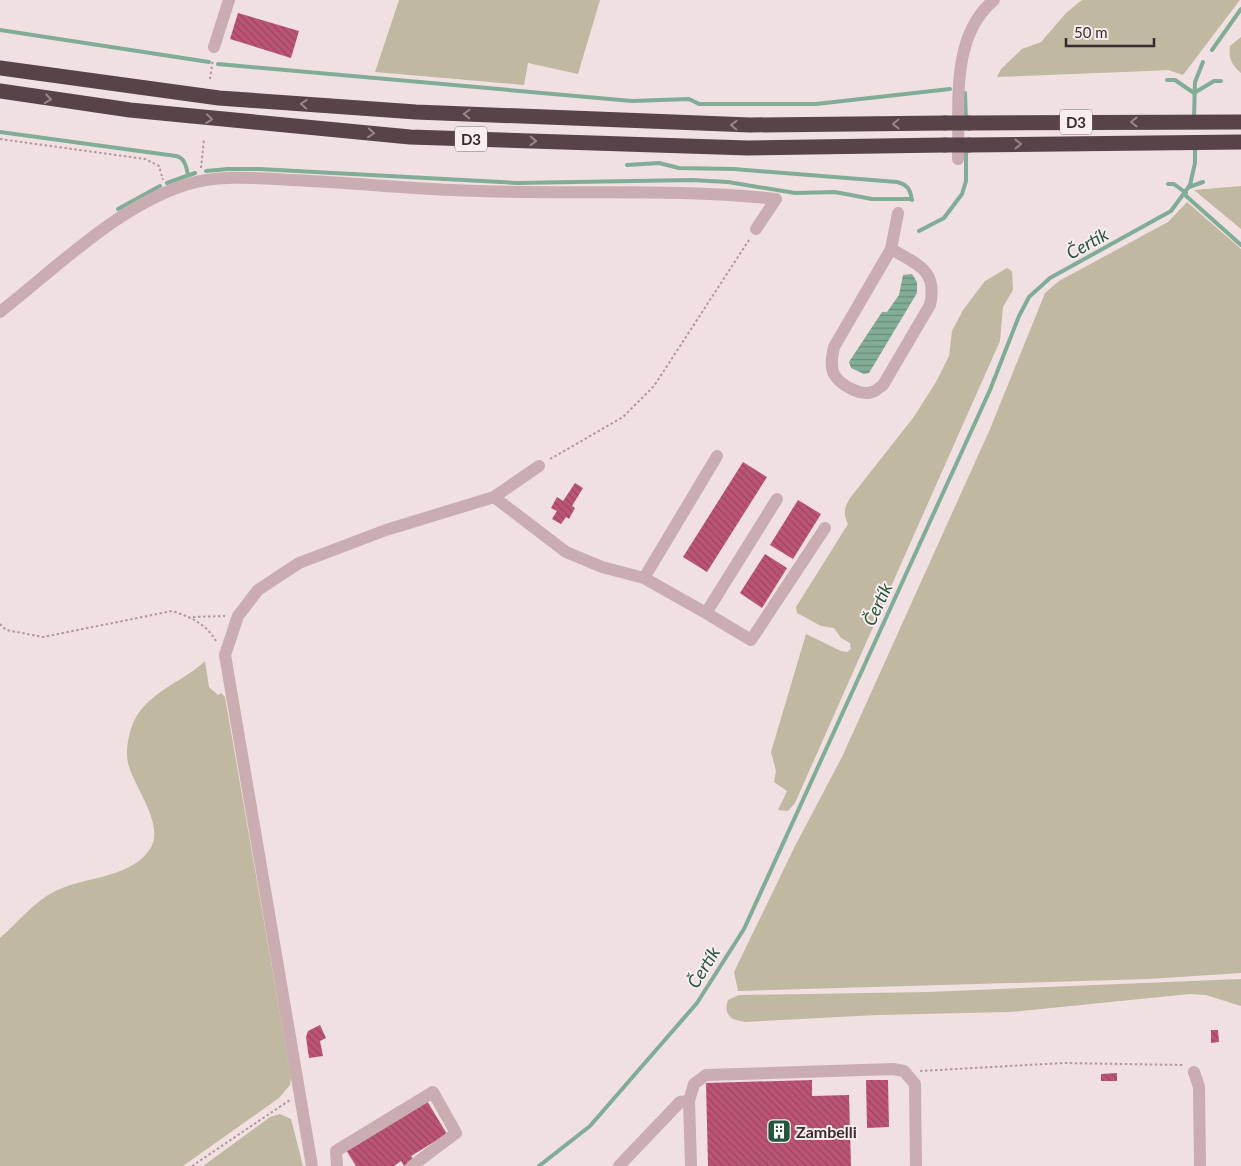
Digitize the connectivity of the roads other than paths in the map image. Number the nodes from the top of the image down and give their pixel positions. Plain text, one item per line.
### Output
1 (229, 0) edge
2 (994, 0) edge
3 (214, 47) road end
4 (0, 68) edge
5 (0, 91) edge
6 (1241, 122) edge
7 (1241, 142) edge
8 (958, 159) dead end
9 (898, 213) dead end
10 (756, 229) road end
11 (891, 249) junction
12 (0, 312) edge
13 (717, 456) dead end
14 (539, 466) road end
15 (494, 497) junction
16 (777, 499) dead end
17 (825, 528) dead end
18 (644, 578) junction
19 (706, 613) junction
20 (1194, 1072) road end
21 (689, 1101) junction
22 (312, 1166) edge
23 (337, 1166) edge
24 (412, 1166) edge
25 (619, 1166) edge
26 (691, 1166) edge
27 (916, 1166) edge
28 (1200, 1166) edge

1 - 3 street
2 - 8 street
6 -> 4 highway, D3, bridge
5 -> 7 highway, D3, bridge
9 - 11 street
10 - 12 street
11 - 11 street
13 - 18 street
14 - 15 street
15 - 18 street
15 - 22 street
16 - 19 street
17 - 19 street
18 - 19 street
20 - 28 street
21 - 25 street
21 - 26 street
21 - 27 street
23 - 24 street

